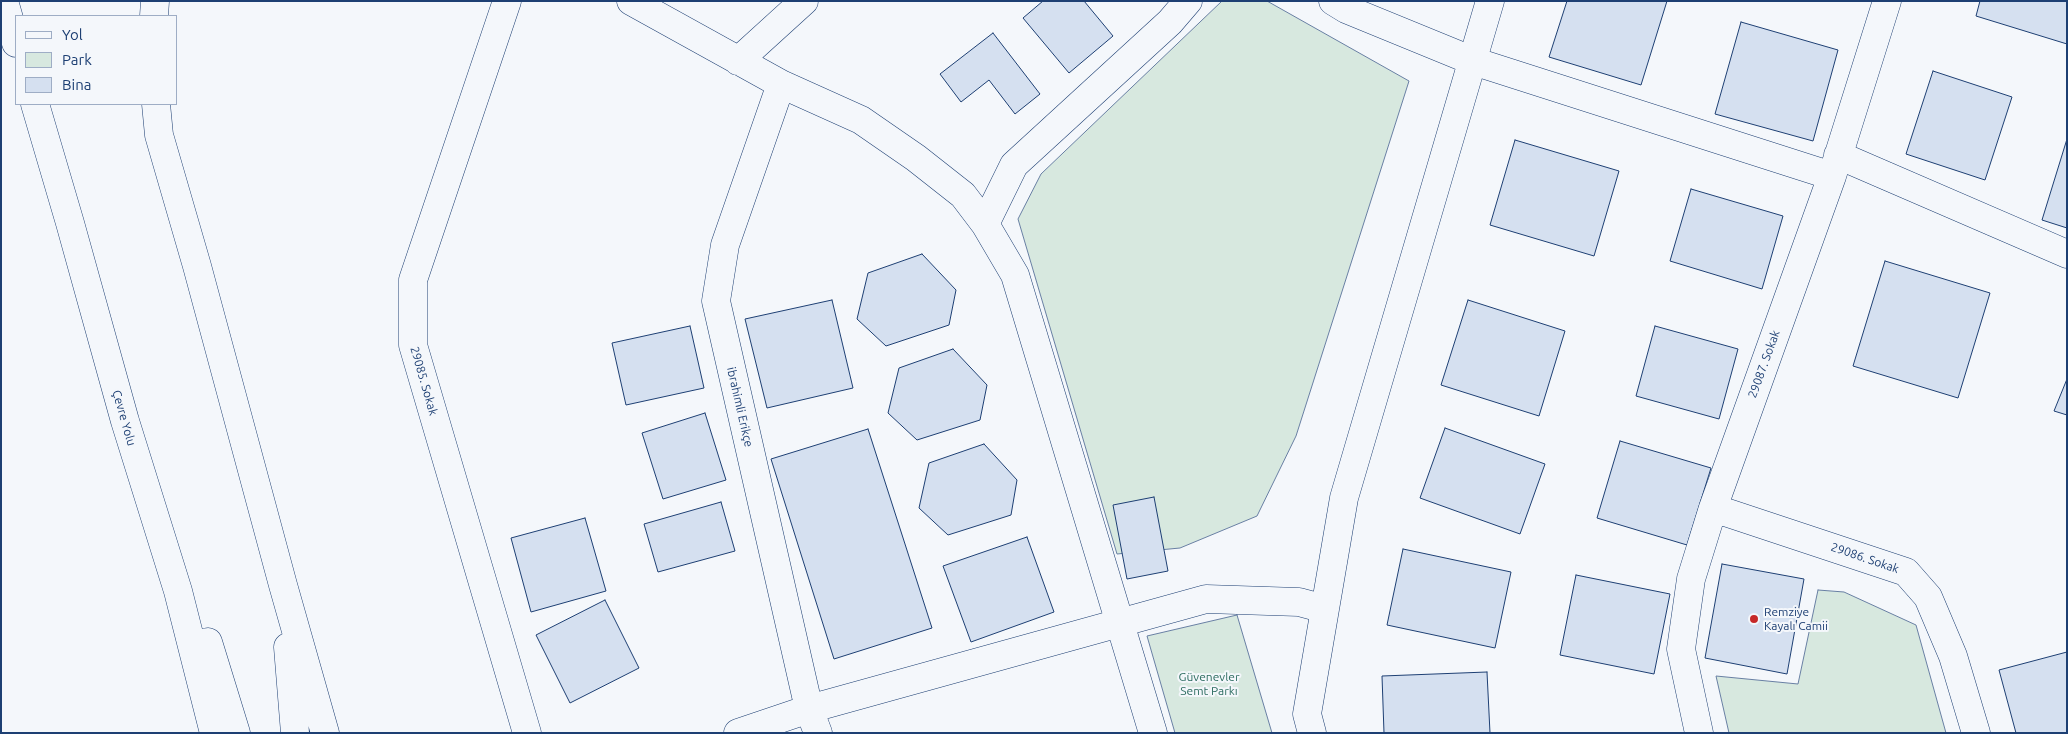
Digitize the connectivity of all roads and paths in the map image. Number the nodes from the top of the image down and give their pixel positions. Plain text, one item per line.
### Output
1 (4, 1) edge
2 (155, 1) edge
3 (507, 1) edge
4 (631, 1) edge
5 (804, 1) edge
6 (1188, 1) edge
7 (1333, 1) edge
8 (1490, 1) edge
9 (1887, 1) edge
10 (1383, 12) edge
11 (154, 15) edge
12 (15, 40) edge
13 (738, 61) junction
14 (1473, 61) junction
15 (781, 84) junction
16 (35, 105) edge
17 (156, 105) edge
18 (1835, 166) junction
19 (985, 224) junction
20 (2067, 254) edge
21 (124, 421) junction
22 (1713, 508) junction
23 (283, 586) junction
24 (1325, 609) junction
25 (1121, 624) junction
26 (813, 721) edge
27 (214, 733) edge
28 (236, 733) edge
29 (295, 733) edge
30 (325, 733) edge
31 (527, 733) edge
32 (738, 733) edge
33 (1153, 733) edge
34 (1312, 733) edge
35 (1700, 733) edge
36 (1976, 733) edge

1 - 12 street
2 - 11 street
3 - 31 street, 29085. Sokak
4 - 13 street
5 - 13 street
6 - 19 street
7 - 10 street
8 - 14 street
9 - 18 street, 29087. Sokak
10 - 14 street
13 - 15 street
14 - 18 street
14 - 24 street
15 - 19 street
15 - 26 street, ibrahimli Erikçe
16 - 21 street, Çevre Yolu
17 - 23 street
18 - 20 street
18 - 22 street, 29087. Sokak
19 - 25 street
21 - 27 street, Çevre Yolu
21 - 28 street
22 - 35 street, 29087. Sokak
22 - 36 street, 29086. Sokak
23 - 29 street
23 - 30 street
24 - 25 street
24 - 34 street
25 - 26 street
25 - 33 street
26 - 32 street

